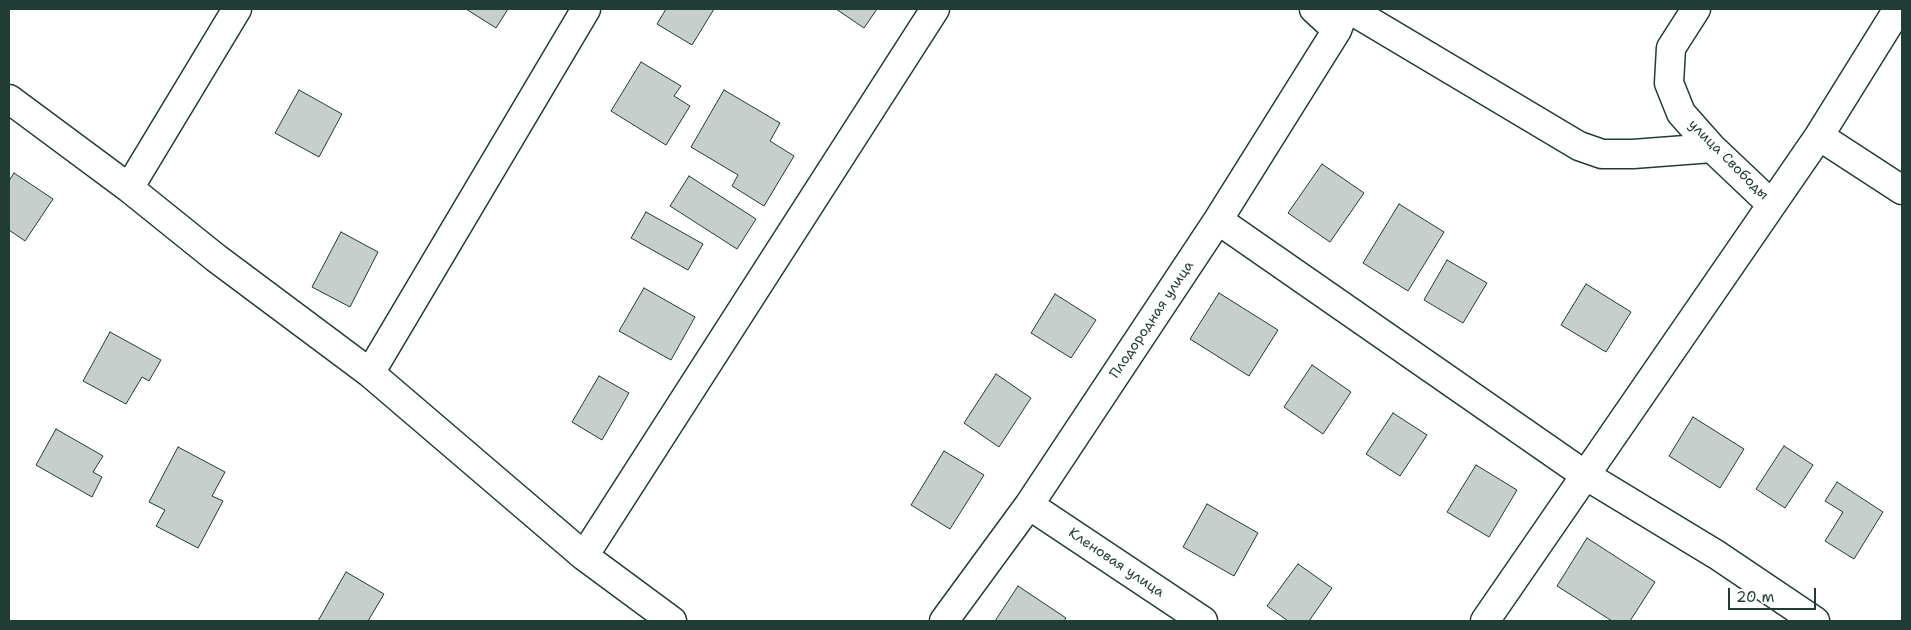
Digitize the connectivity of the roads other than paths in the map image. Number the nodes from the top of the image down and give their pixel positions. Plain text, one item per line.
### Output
1 (236, 9) edge
2 (586, 9) edge
3 (935, 9) edge
4 (1314, 9) edge
5 (1696, 9) edge
6 (1898, 9) edge
7 (1344, 16) edge
8 (9, 99) edge
9 (1818, 136) junction
10 (1712, 148) junction
11 (129, 188) junction
12 (1902, 190) edge
13 (1770, 204) junction
14 (1218, 220) junction
15 (370, 373) junction
16 (1585, 475) junction
17 (1029, 505) junction
18 (584, 556) junction
19 (672, 621) edge
20 (944, 621) edge
21 (1203, 621) edge
22 (1485, 621) edge
23 (1815, 621) edge

1 - 11 street
2 - 15 street
3 - 18 street
4 - 7 street
5 - 10 street, улица Свободы
6 - 9 street
7 - 10 street
7 - 14 street, Плодородная улица
8 - 11 street
9 - 12 street
9 - 13 street
10 - 13 street, улица Свободы
11 - 15 street
13 - 16 street
14 - 16 street
14 - 17 street, Плодородная улица
15 - 18 street
16 - 22 street
16 - 23 street
17 - 20 street, Плодородная улица
17 - 21 street, Кленовая улица
18 - 19 street

